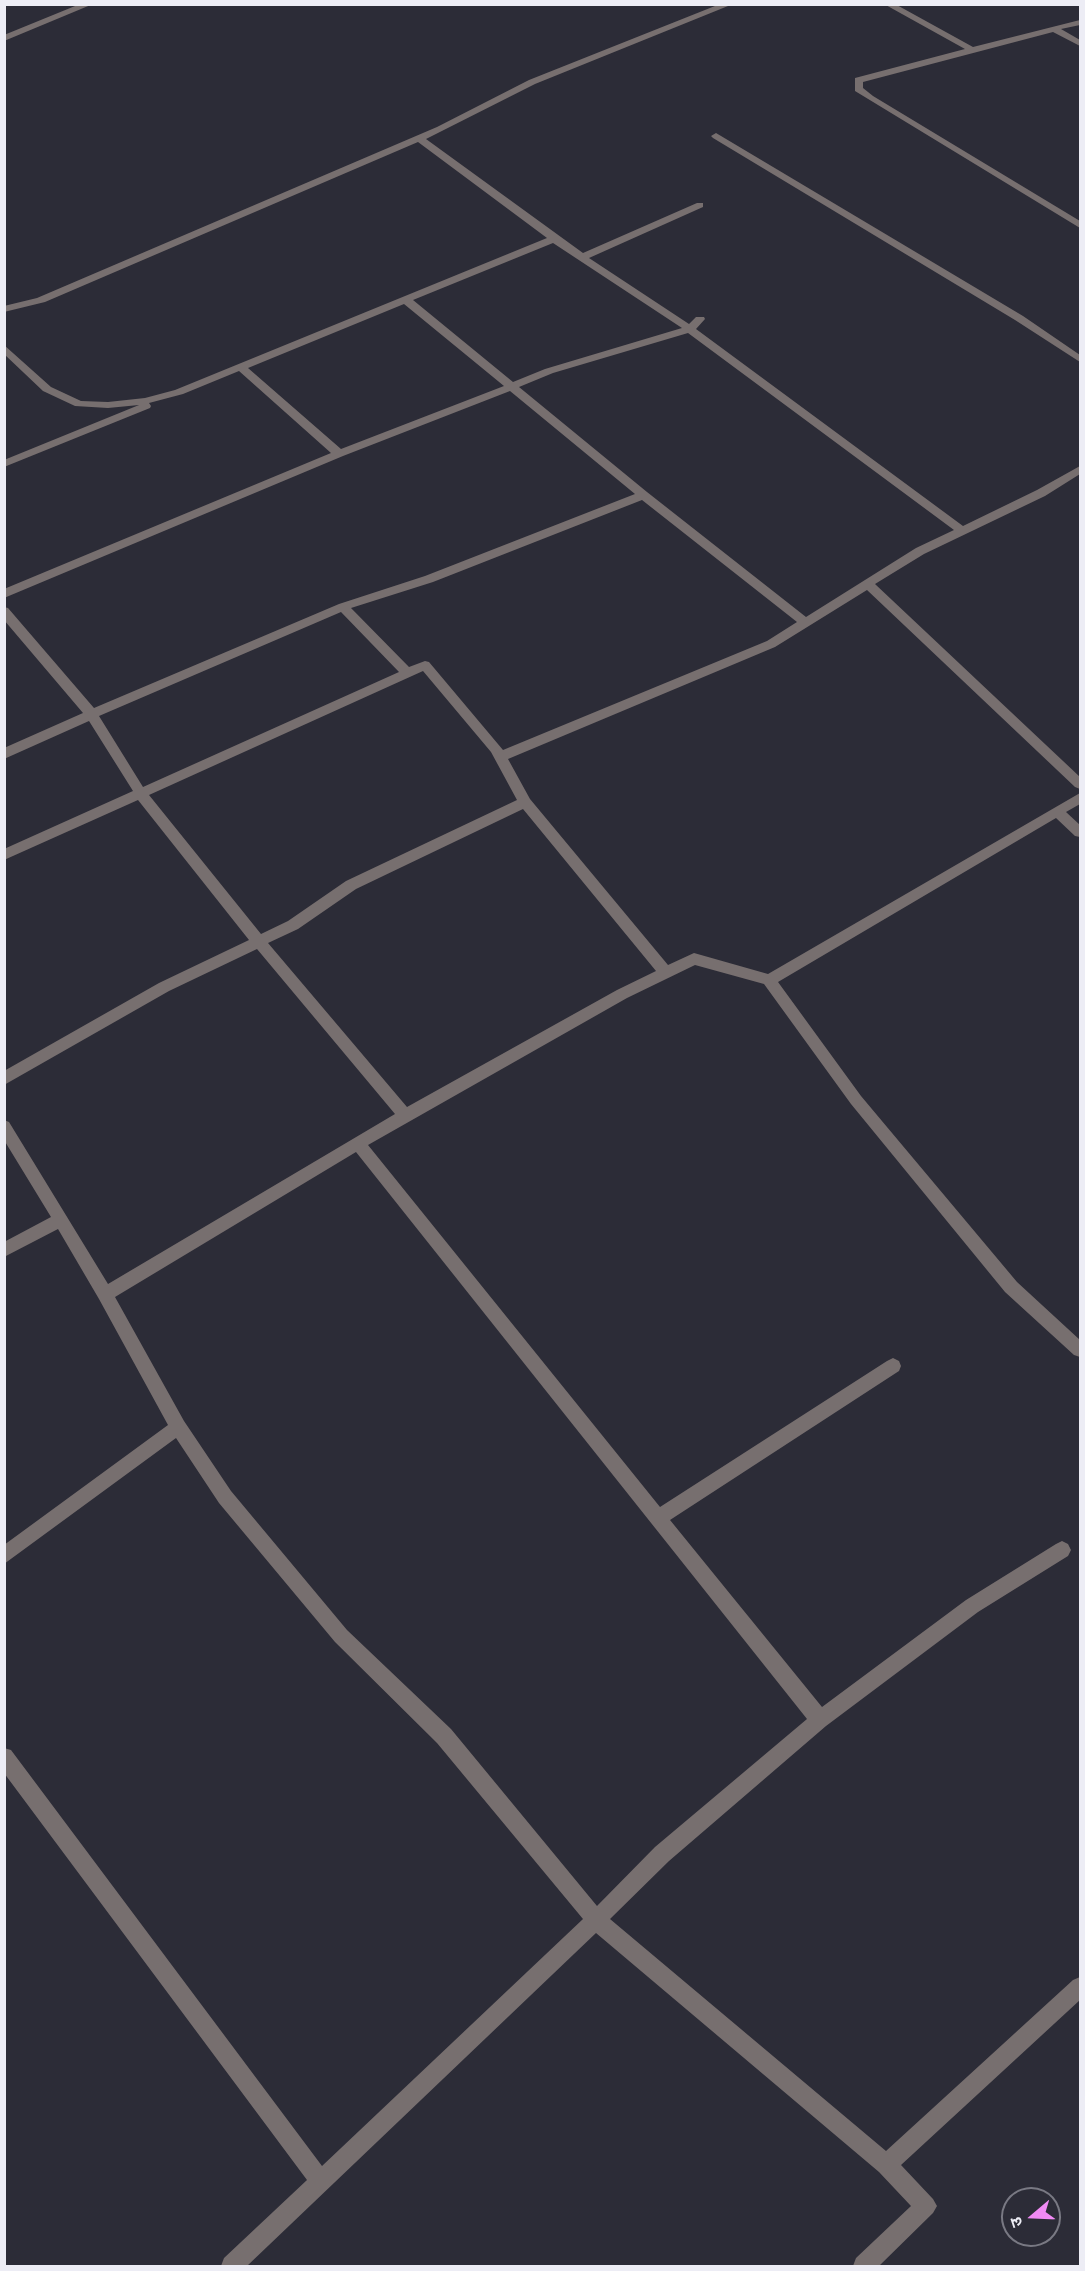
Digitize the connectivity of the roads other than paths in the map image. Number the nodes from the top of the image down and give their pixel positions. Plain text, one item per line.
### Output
1 (89, 4) edge
2 (729, 4) edge
3 (888, 4) edge
4 (1080, 22) edge
5 (1054, 29) junction
6 (4, 38) edge
7 (1080, 43) edge
8 (974, 51) junction
9 (716, 136) dead end
10 (419, 138) junction
11 (700, 205) dead end
12 (1080, 225) edge
13 (554, 239) junction
14 (583, 257) junction
15 (405, 299) junction
16 (4, 309) edge
17 (700, 319) dead end
18 (690, 329) junction
19 (4, 348) edge
20 (1080, 359) edge
21 (241, 367) junction
22 (511, 387) junction
23 (179, 392) junction
24 (339, 454) junction
25 (4, 464) edge
26 (1080, 469) edge
27 (643, 495) junction
28 (963, 531) junction
29 (868, 585) junction
30 (4, 594) edge
31 (343, 607) junction
32 (4, 611) edge
33 (806, 623) junction
34 (407, 673) junction
35 (92, 715) junction
36 (4, 754) edge
37 (501, 757) junction
38 (1080, 784) edge
39 (141, 794) junction
40 (1080, 798) edge
41 (525, 802) junction
42 (1057, 812) junction
43 (1080, 832) edge
44 (4, 855) edge
45 (259, 942) junction
46 (666, 973) junction
47 (769, 980) junction
48 (4, 1079) edge
49 (405, 1114) junction
50 (4, 1126) edge
51 (358, 1143) junction
52 (60, 1220) junction
53 (4, 1250) edge
54 (105, 1294) junction
55 (1080, 1350) edge
56 (893, 1366) dead end
57 (178, 1427) junction
58 (658, 1518) junction
59 (1062, 1550) dead end
60 (4, 1556) edge
61 (820, 1720) junction
62 (4, 1757) edge
63 (596, 1920) junction
64 (1080, 1987) edge
65 (886, 2165) junction
66 (321, 2182) junction
67 (231, 2266) edge
68 (864, 2266) edge

1 - 6 street
2 - 10 street
3 - 8 street
4 - 5 street
5 - 7 street
5 - 8 street
8 - 12 street
9 - 20 street
10 - 13 street
10 - 16 street
11 - 14 street
13 - 14 street
13 - 15 street
14 - 18 street
15 - 21 street
15 - 22 street
17 - 18 street
18 - 22 street
18 - 28 street
19 - 23 street
21 - 23 street
21 - 24 street
22 - 24 street
22 - 27 street
23 - 25 street
24 - 30 street
26 - 28 street
27 - 31 street
27 - 33 street
28 - 29 street
29 - 33 street
29 - 38 street
31 - 34 street
31 - 35 street
32 - 35 street
33 - 37 street
34 - 37 street
34 - 39 street
35 - 36 street
35 - 39 street
37 - 41 street
39 - 44 street
39 - 45 street
40 - 42 street
41 - 45 street
41 - 46 street
42 - 43 street
42 - 47 street
45 - 48 street
45 - 49 street
46 - 47 street
46 - 49 street
47 - 55 street
49 - 51 street
50 - 52 street
51 - 54 street
51 - 58 street
52 - 53 street
52 - 54 street
54 - 57 street
56 - 58 street
57 - 60 street
57 - 63 street
58 - 61 street
59 - 61 street
61 - 63 street
62 - 66 street
63 - 65 street
63 - 66 street
64 - 65 street
65 - 68 street
66 - 67 street

